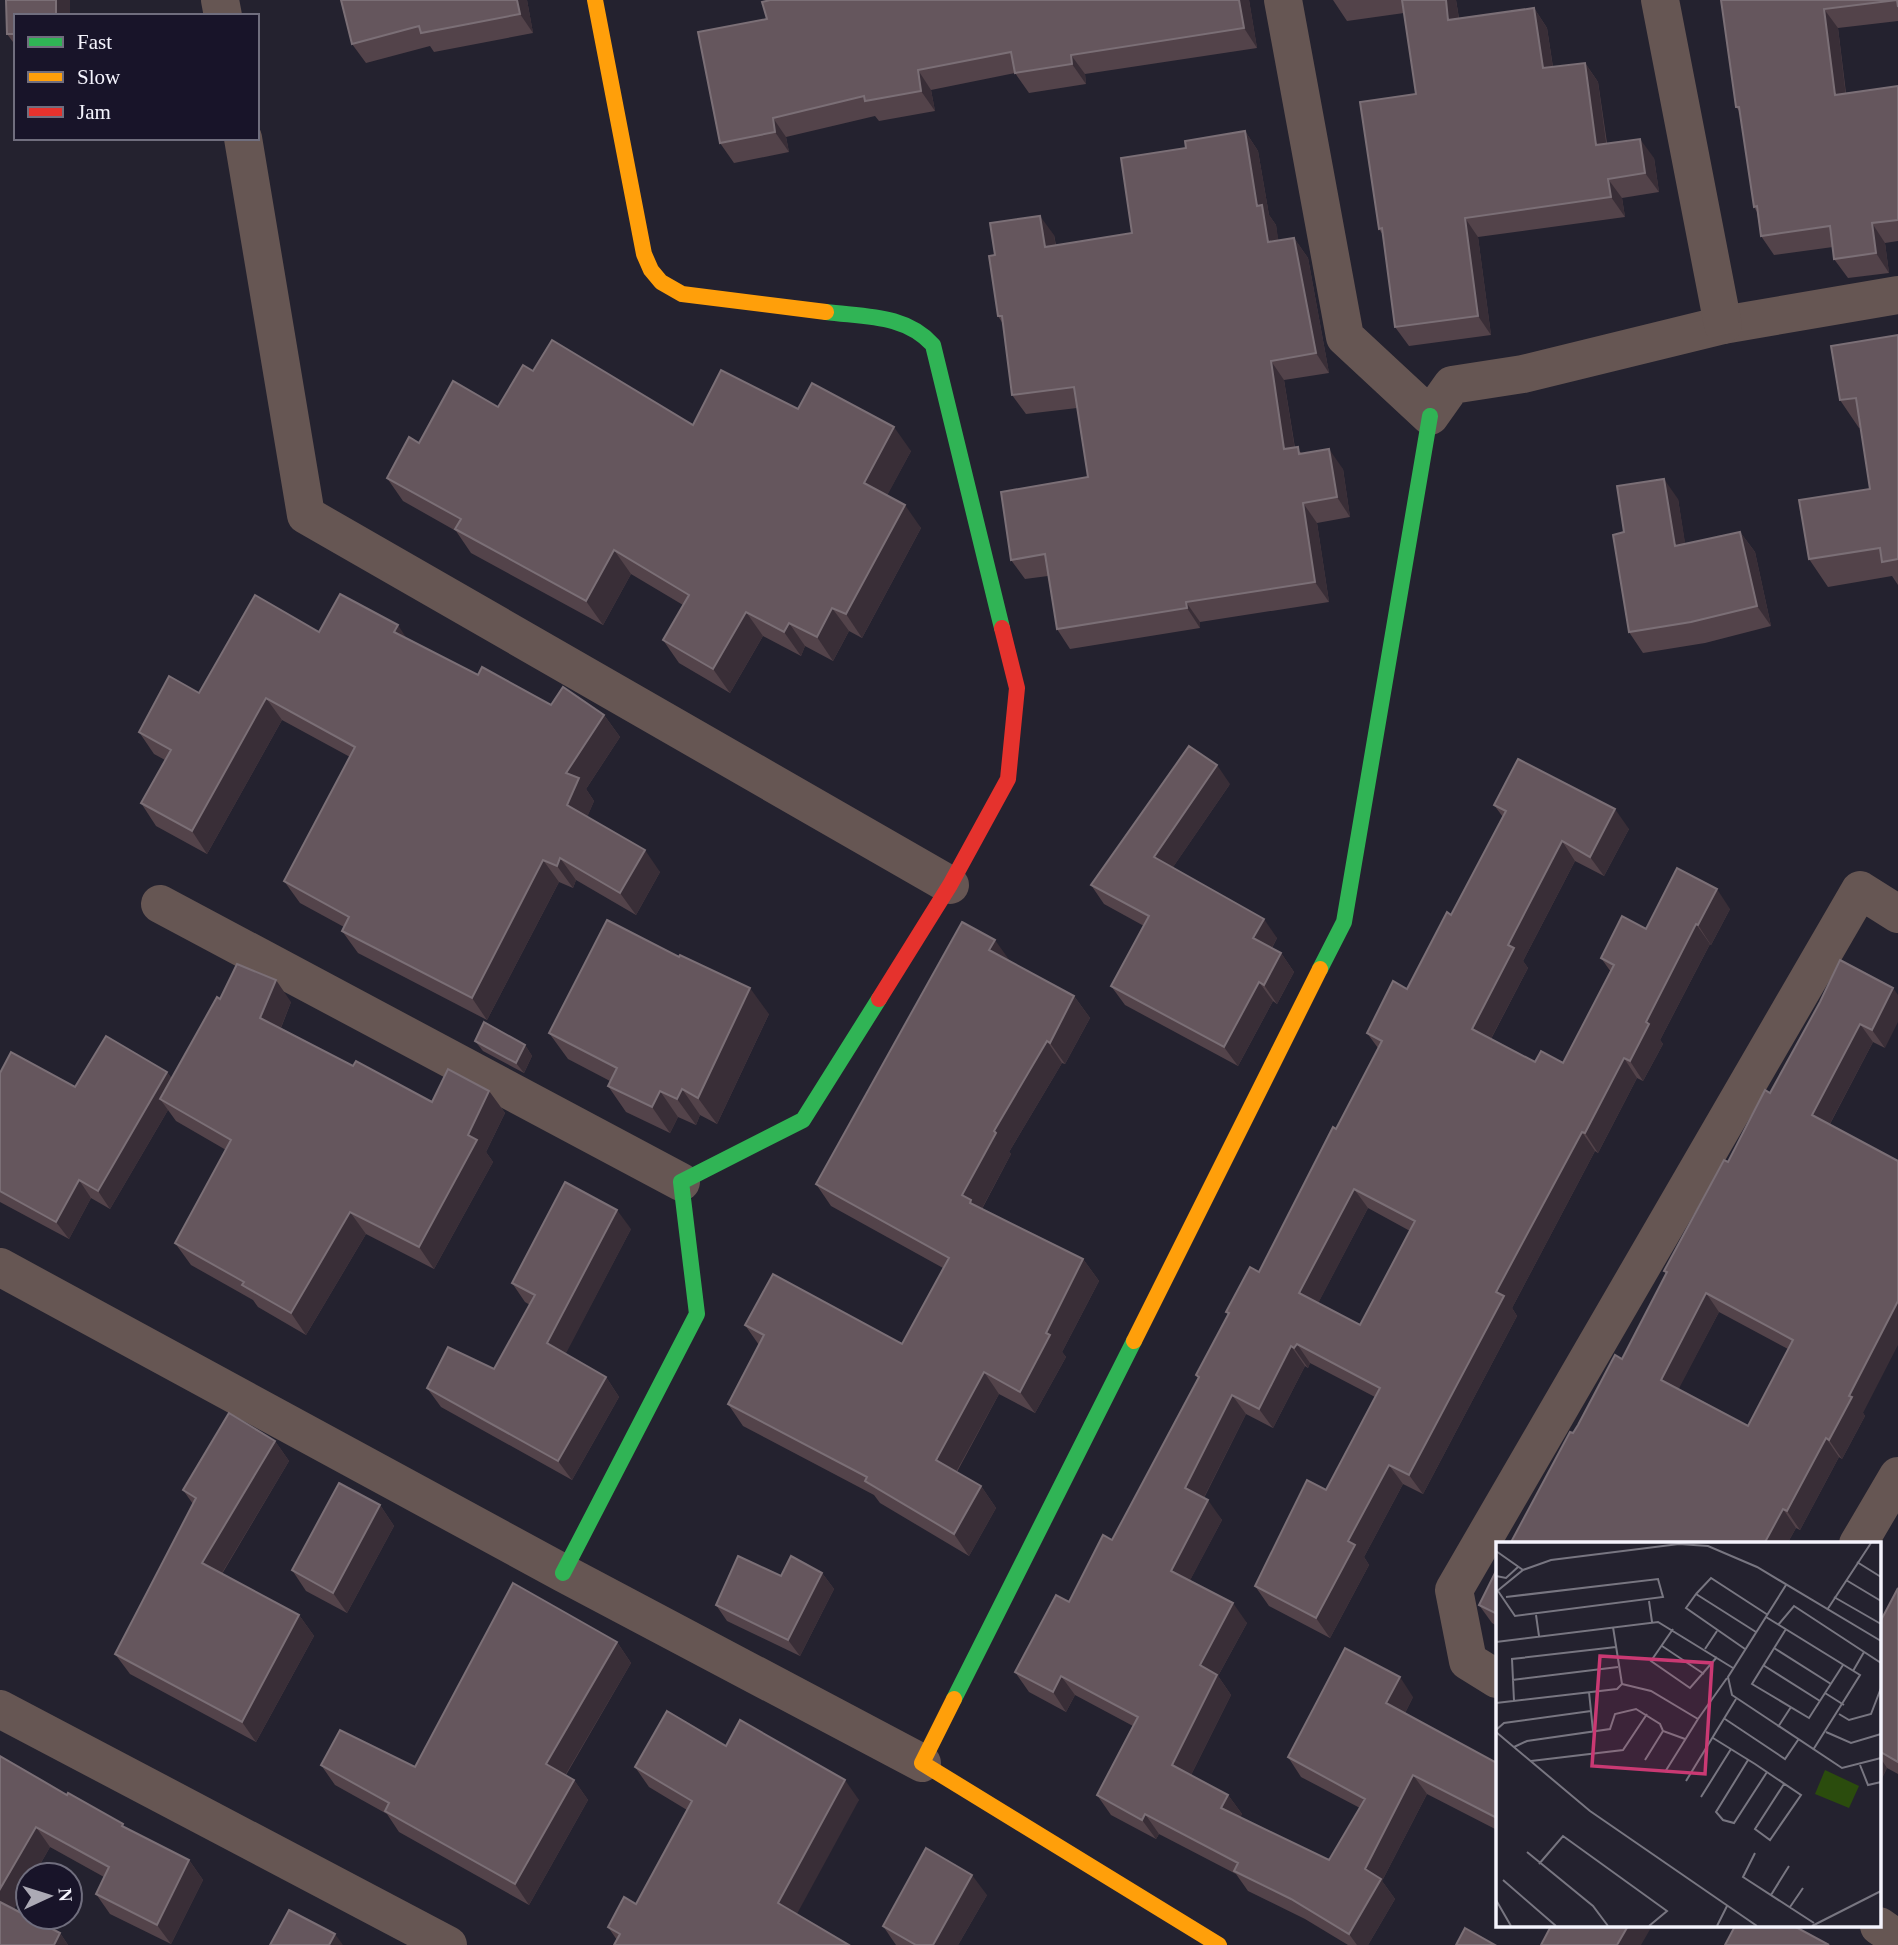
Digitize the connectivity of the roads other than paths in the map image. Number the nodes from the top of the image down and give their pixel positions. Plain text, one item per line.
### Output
1 (595, 0) edge
2 (1283, 0) edge
3 (1660, 0) edge
4 (243, 140) edge
5 (1898, 295) edge
6 (1723, 325) junction
7 (1430, 416) junction
8 (950, 886) junction
9 (160, 904) dead end
10 (1898, 914) edge
11 (681, 1182) junction
12 (0, 1267) edge
13 (1898, 1476) edge
14 (1859, 1542) edge
15 (563, 1573) junction
16 (1496, 1678) edge
17 (0, 1709) edge
18 (922, 1763) junction
19 (1880, 1927) edge
20 (1898, 1939) edge
21 (448, 1945) edge
22 (1219, 1945) edge

1 - 8 street
2 - 7 street
3 - 6 street
4 - 8 street
5 - 6 street
6 - 7 street
7 - 18 street
8 - 11 street
9 - 11 street
10 - 16 street
11 - 15 street
12 - 15 street
13 - 14 street
15 - 18 street
17 - 21 street
18 - 22 street
19 - 20 street

